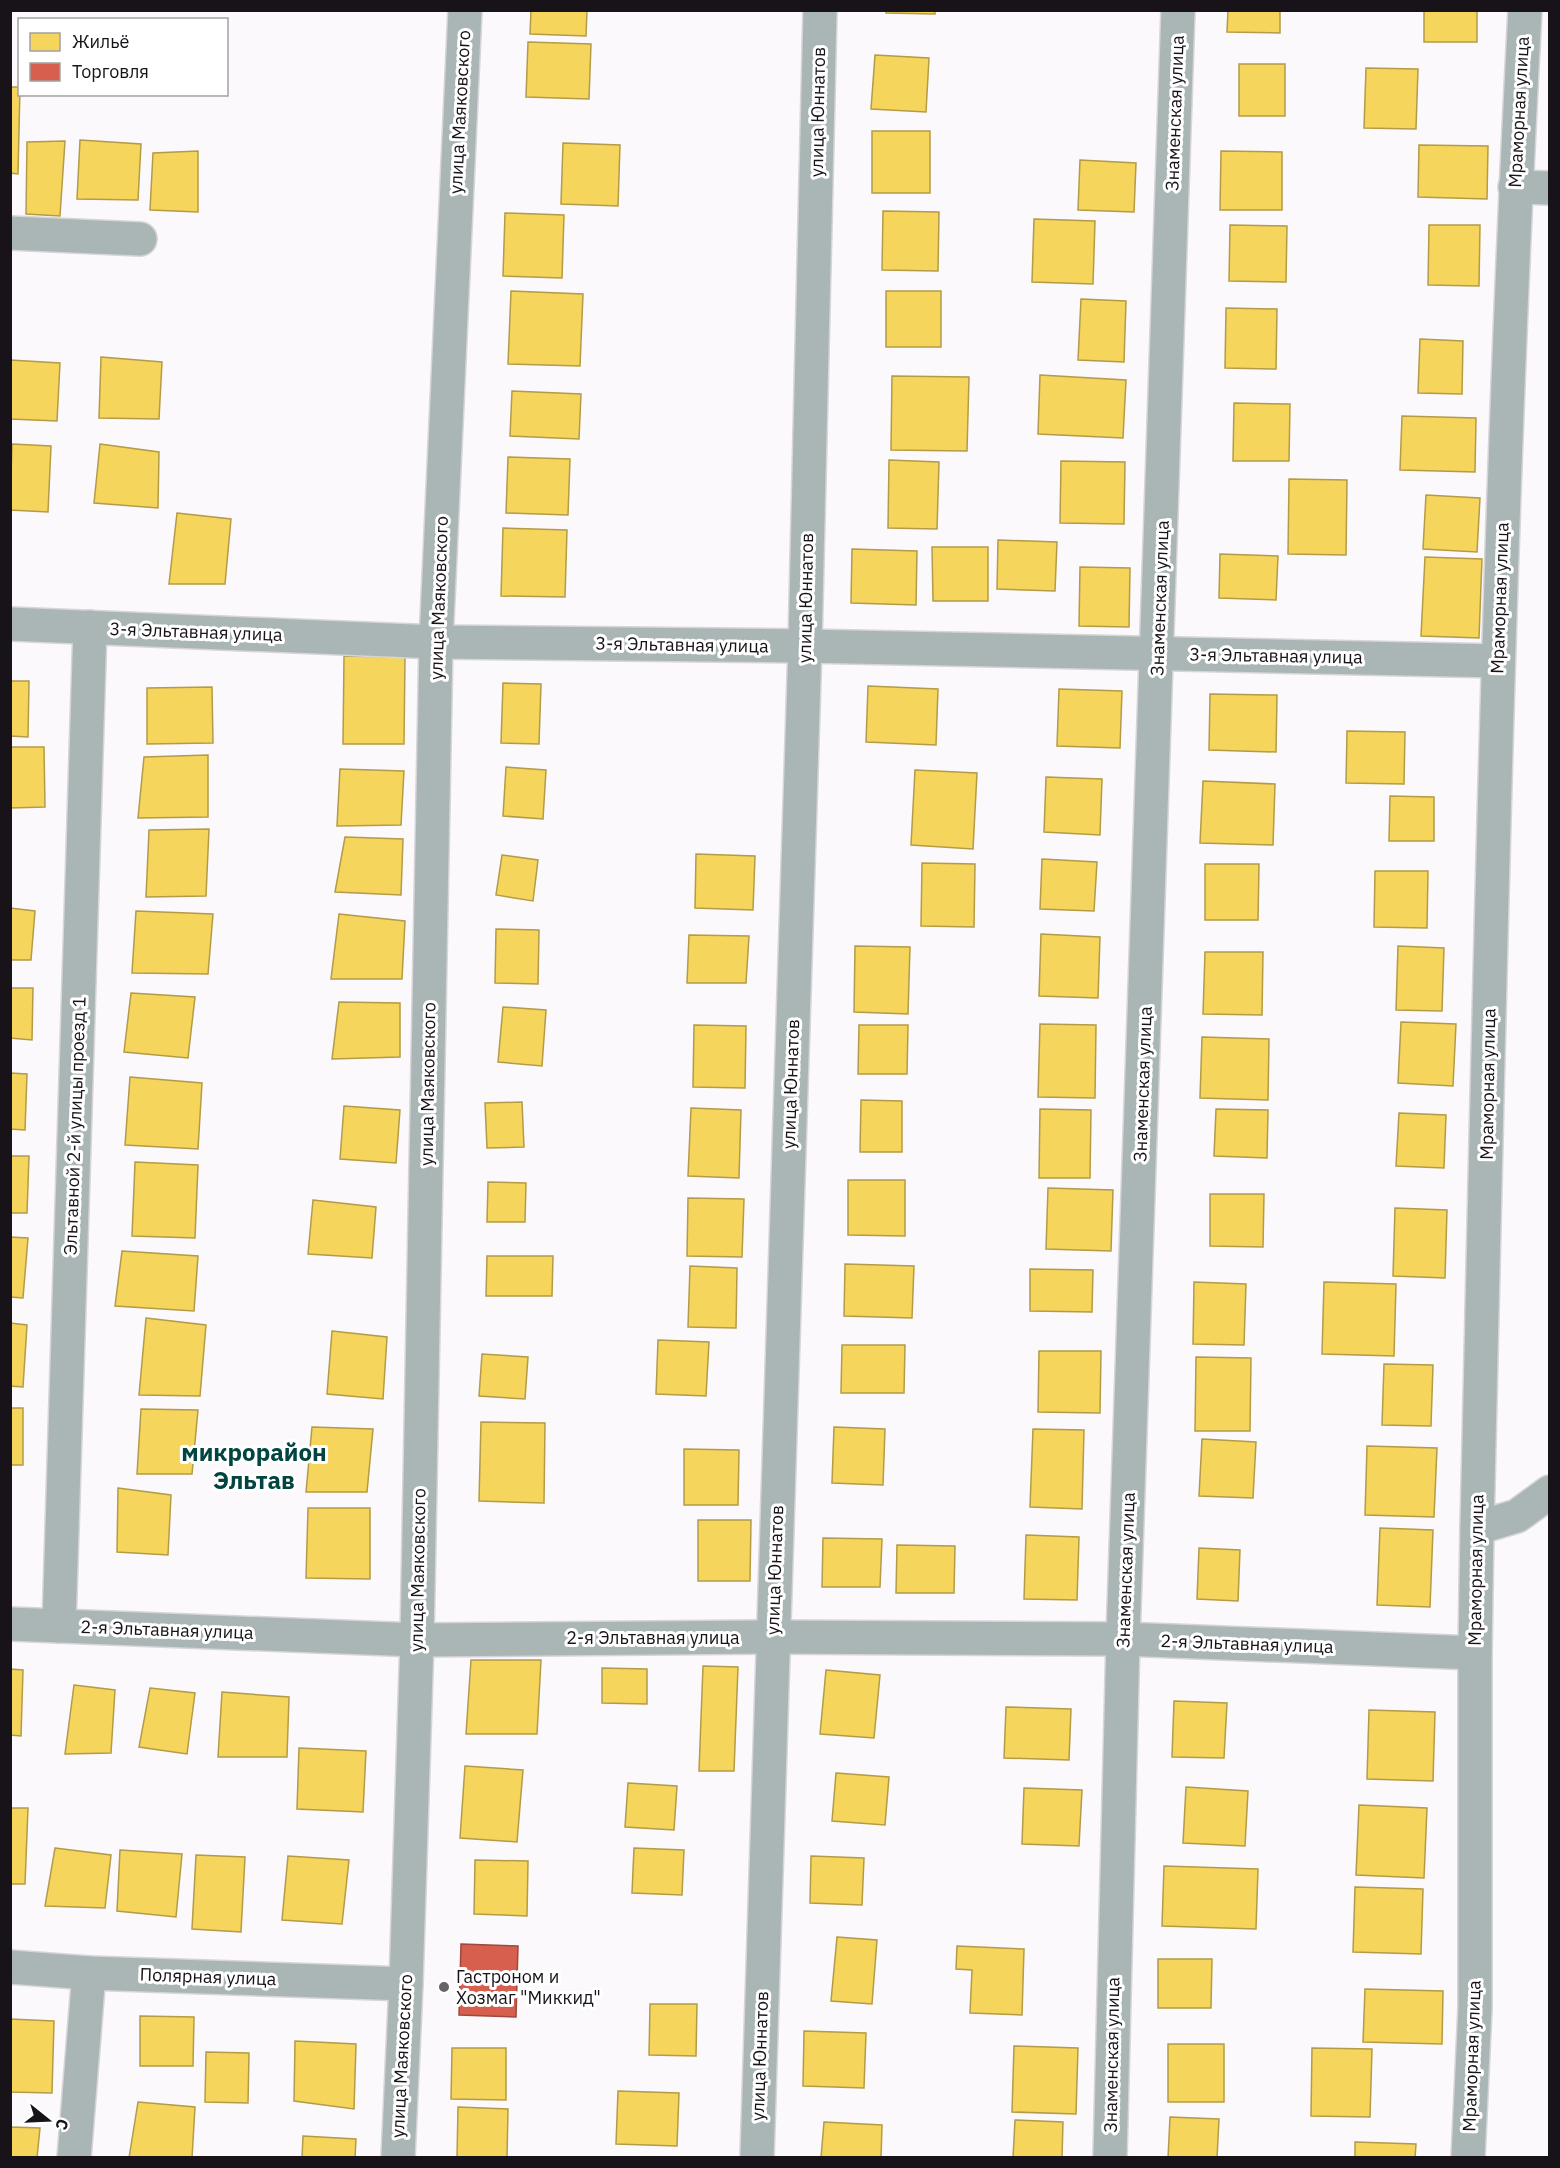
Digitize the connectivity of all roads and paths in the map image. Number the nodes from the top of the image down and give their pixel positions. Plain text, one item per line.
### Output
1 (465, 10) edge
2 (820, 10) edge
3 (1178, 10) edge
4 (1524, 10) edge
5 (1515, 187) junction
6 (1550, 188) edge
7 (10, 233) edge
8 (140, 238) dead end
9 (10, 624) edge
10 (90, 627) junction
11 (436, 642) junction
12 (805, 646) junction
13 (1158, 654) junction
14 (1498, 661) junction
15 (1550, 1492) edge
16 (1477, 1528) junction
17 (10, 1624) edge
18 (60, 1626) junction
19 (773, 1637) junction
20 (1123, 1639) junction
21 (417, 1640) junction
22 (1475, 1653) junction
23 (10, 1967) edge
24 (88, 1972) junction
25 (406, 1984) junction
26 (74, 2157) edge
27 (398, 2157) edge
28 (757, 2157) edge
29 (1110, 2157) edge
30 (1468, 2157) edge

1 - 11 street, улица Маяковского
2 - 12 street, улица Юннатов
3 - 13 street, Знаменская улица
4 - 5 street, Мраморная улица
5 - 6 street
5 - 14 street, Мраморная улица
7 - 8 street
9 - 10 street, 3-я Эльтавная улица
10 - 11 street, 3-я Эльтавная улица
10 - 18 street, Эльтавной 2-й улицы проезд 1
11 - 12 street, 3-я Эльтавная улица
11 - 21 street, улица Маяковского
12 - 13 street, 3-я Эльтавная улица
12 - 19 street, улица Юннатов
13 - 14 street, 3-я Эльтавная улица
13 - 20 street, Знаменская улица
14 - 16 street, Мраморная улица
15 - 16 street
16 - 22 street, Мраморная улица
17 - 18 street, 2-я Эльтавная улица
18 - 21 street, 2-я Эльтавная улица
19 - 20 street, 2-я Эльтавная улица
19 - 21 street, 2-я Эльтавная улица
19 - 28 street, улица Юннатов
20 - 22 street, 2-я Эльтавная улица
20 - 29 street, Знаменская улица
21 - 25 street, улица Маяковского
22 - 30 street, Мраморная улица
23 - 24 street, Полярная улица
24 - 25 street, Полярная улица
24 - 26 street
25 - 27 street, улица Маяковского

